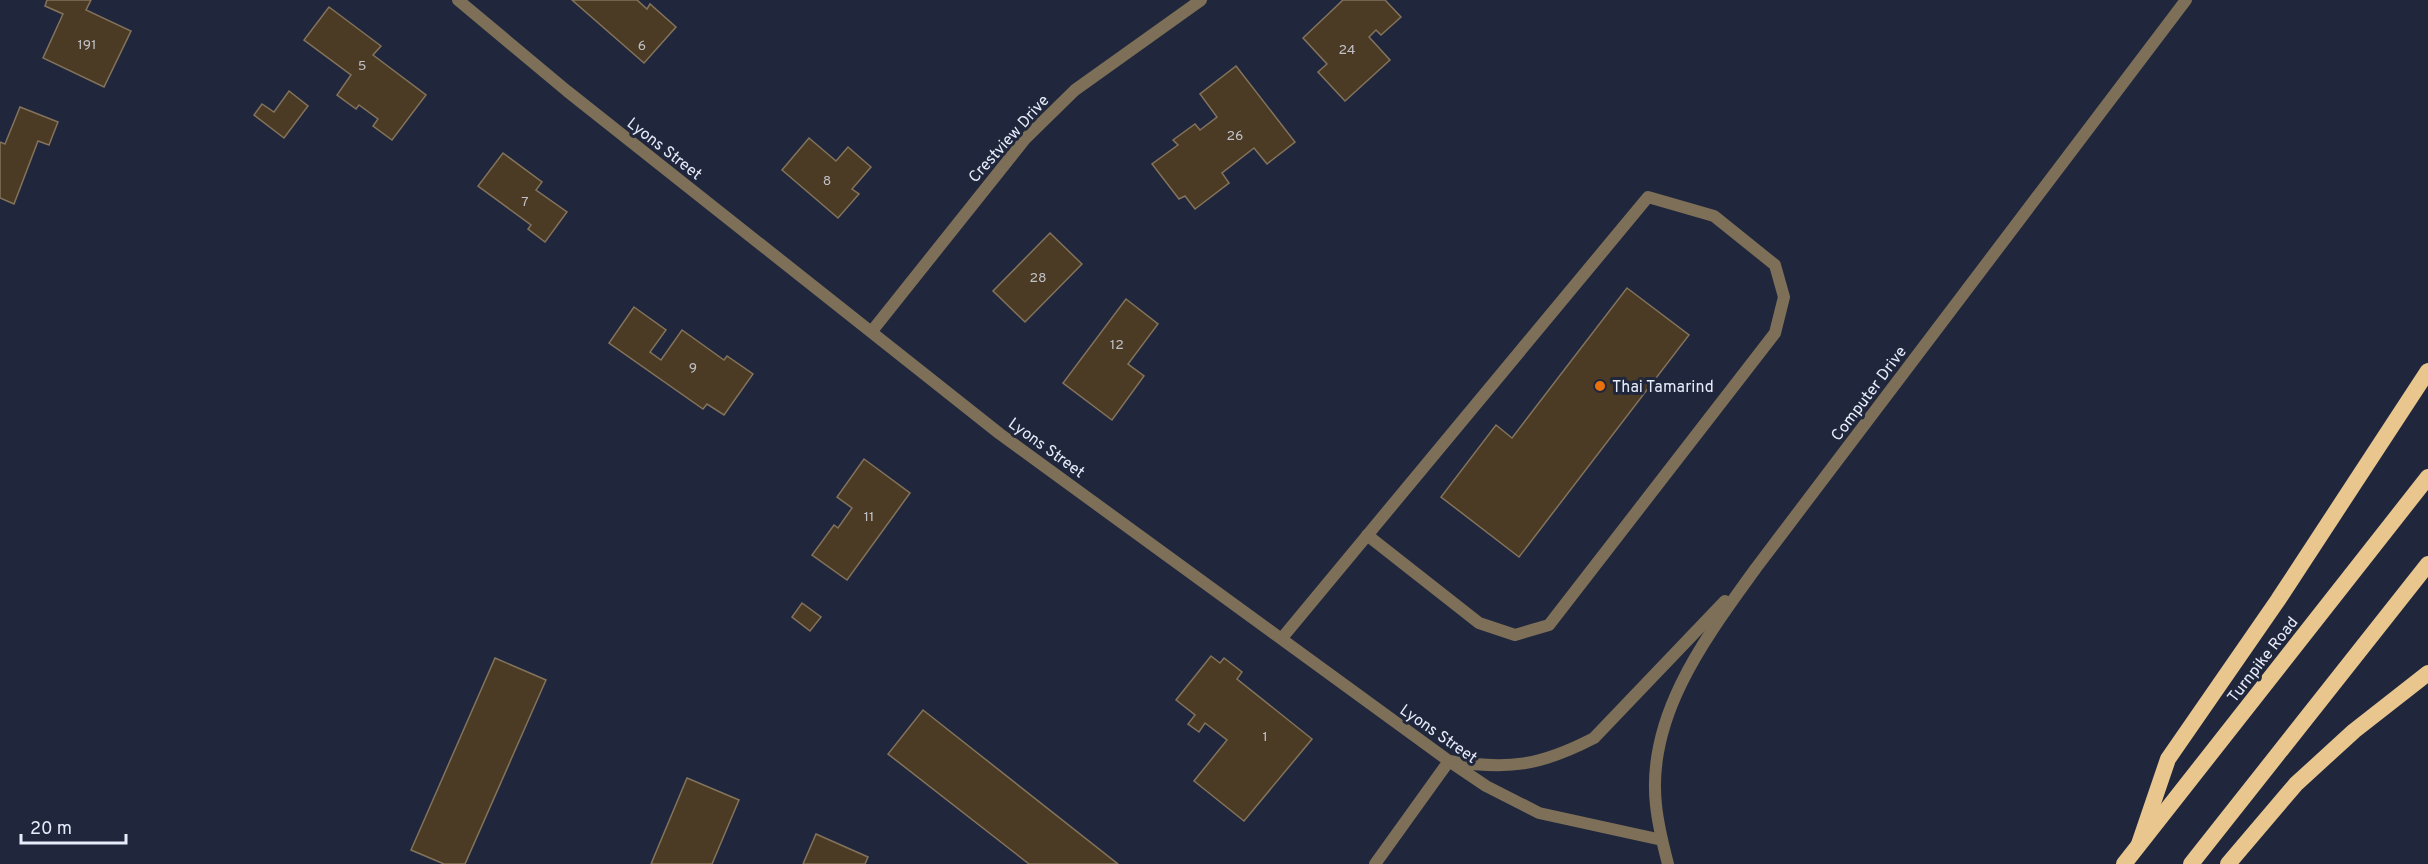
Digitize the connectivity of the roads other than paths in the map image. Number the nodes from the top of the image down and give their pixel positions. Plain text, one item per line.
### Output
1 (458, 0) edge
2 (1201, 0) edge
3 (2186, 0) edge
4 (872, 331) junction
5 (2428, 371) edge
6 (2428, 477) edge
7 (1367, 535) junction
8 (2428, 564) edge
9 (1756, 568) junction
10 (1282, 638) junction
11 (2428, 673) edge
12 (1449, 761) junction
13 (1662, 840) junction
14 (2139, 844) junction
15 (1375, 864) edge
16 (1668, 864) edge
17 (2124, 864) edge
18 (2191, 864) edge
19 (2228, 864) edge

1 - 4 street, Lyons Street
2 - 4 street, Crestview Drive
3 - 9 street, Computer Drive
4 - 10 street, Lyons Street
5 - 14 highway
6 - 14 highway, Turnpike Road
7 - 7 street
7 - 10 street
8 - 18 highway
9 - 12 street
9 - 13 street, Computer Drive
10 - 12 street, Lyons Street
11 - 19 highway
12 - 13 street, Lyons Street
12 - 15 street
13 - 16 street, Computer Drive
14 - 17 highway, Turnpike Road

